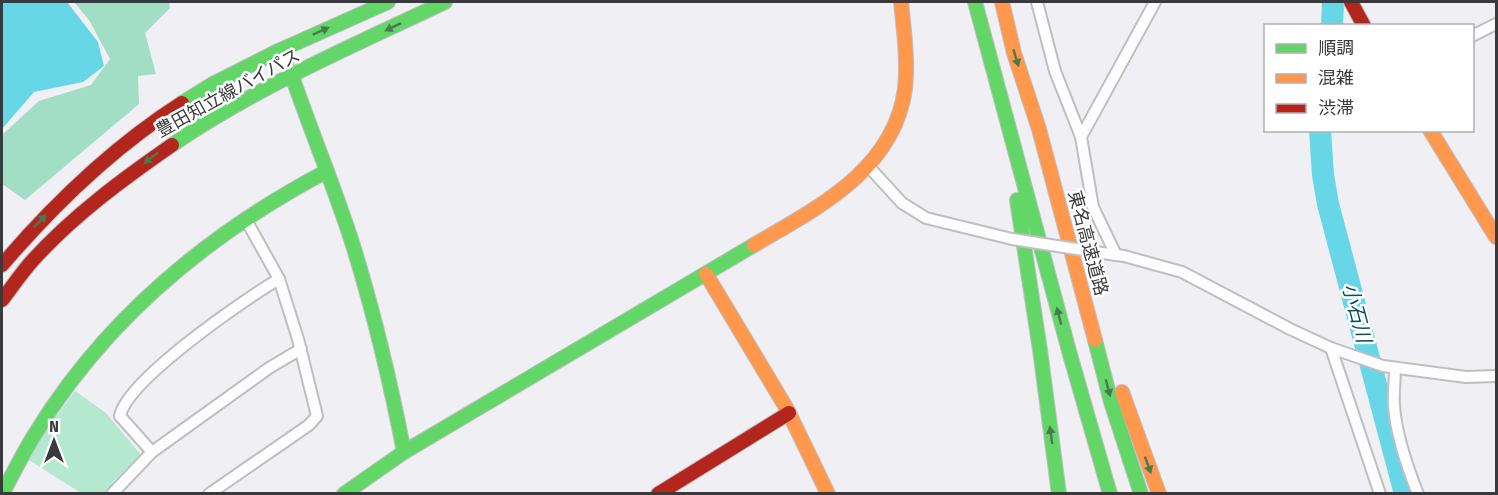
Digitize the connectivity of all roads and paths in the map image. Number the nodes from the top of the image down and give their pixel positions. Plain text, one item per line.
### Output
1 (388, 2) edge
2 (445, 2) edge
3 (901, 2) edge
4 (975, 2) edge
5 (1002, 2) edge
6 (1037, 2) edge
7 (1155, 2) edge
8 (1351, 2) edge
9 (1363, 24) edge
10 (1497, 24) edge
11 (1474, 36) edge
12 (281, 50) junction
13 (292, 76) junction
14 (1008, 129) junction
15 (1039, 129) junction
16 (1431, 132) edge
17 (1081, 137) junction
18 (869, 167) junction
19 (327, 171) junction
20 (245, 218) junction
21 (1497, 237) edge
22 (1116, 255) junction
23 (2, 265) edge
24 (706, 274) junction
25 (279, 279) junction
26 (2, 300) edge
27 (1331, 348) junction
28 (301, 349) junction
29 (1395, 368) junction
30 (1497, 376) edge
31 (789, 413) junction
32 (152, 452) junction
33 (404, 452) junction
34 (2, 494) edge
35 (112, 494) edge
36 (209, 494) edge
37 (344, 494) edge
38 (658, 494) edge
39 (828, 494) edge
40 (1059, 494) edge
41 (1110, 494) edge
42 (1141, 494) edge
43 (1159, 494) edge
44 (1380, 494) edge
45 (1419, 494) edge

12 -> 1 main road, 豊田知立線バイパス
2 -> 13 main road, 豊田知立線バイパス
3 - 18 main road
4 - 14 main road
5 -> 15 main road, 東名高速道路
6 - 17 street
7 - 17 street
8 - 9 main road
10 - 11 street
12 - 13 street
23 -> 12 main road, 豊田知立線バイパス
13 - 19 main road
13 -> 26 main road, 豊田知立線バイパス
40 -> 14 main road
41 -> 14 main road
15 -> 42 main road, 東名高速道路
15 -> 43 main road
16 - 21 main road
17 - 22 street
18 - 22 street, bridge
18 - 24 main road
19 - 20 main road
19 - 33 main road
20 - 25 street
20 - 34 main road
22 - 27 street
24 - 31 main road
24 - 33 main road
25 - 28 street
25 - 32 street
27 - 29 street
27 - 44 street
28 - 32 street
28 - 36 street
29 - 30 street
29 - 45 street
31 - 38 main road
31 - 39 main road
32 - 35 street
33 - 37 main road

